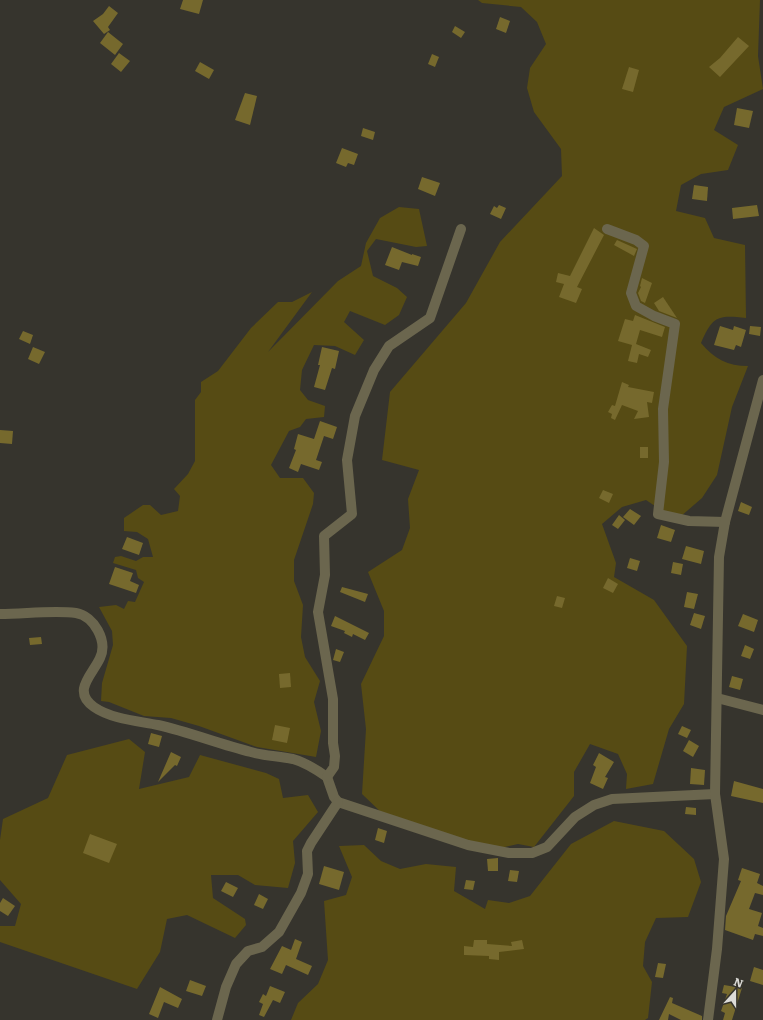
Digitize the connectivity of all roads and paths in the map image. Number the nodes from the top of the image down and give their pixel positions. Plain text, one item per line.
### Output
1 (461, 229) dead end
2 (607, 229) dead end
3 (763, 380) edge
4 (725, 522) junction
5 (0, 614) edge
6 (717, 698) junction
7 (763, 710) edge
8 (327, 777) junction
9 (715, 794) junction
10 (338, 802) junction
11 (217, 1020) edge
12 (708, 1020) edge

1 - 8 street
2 - 4 street
3 - 4 street
4 - 6 street
5 - 8 street
6 - 7 street
6 - 9 street
8 - 10 street
9 - 10 street
9 - 12 street
10 - 11 street

